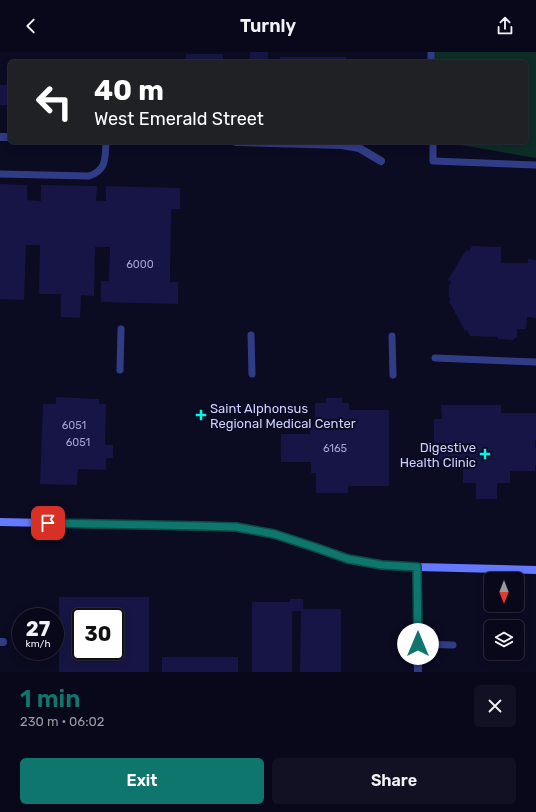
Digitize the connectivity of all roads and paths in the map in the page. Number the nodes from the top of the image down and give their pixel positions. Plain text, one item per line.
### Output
1 (106, 144) edge
2 (307, 144) edge
3 (433, 144) edge
4 (382, 161) dead end
5 (536, 165) edge
6 (0, 174) edge
7 (121, 329) dead end
8 (251, 335) dead end
9 (392, 336) dead end
10 (435, 358) dead end
11 (536, 362) edge
12 (120, 370) dead end
13 (252, 374) dead end
14 (393, 375) dead end
15 (0, 522) edge
16 (417, 567) junction
17 (536, 570) edge
18 (418, 644) junction
19 (453, 645) dead end
20 (418, 672) edge

1 - 6 lane
2 - 4 street
3 - 5 lane
7 - 12 lane
8 - 13 lane
9 - 14 lane
10 - 11 lane
15 - 16 main road
16 - 17 main road
16 - 18 street
18 - 19 lane
18 - 20 street

